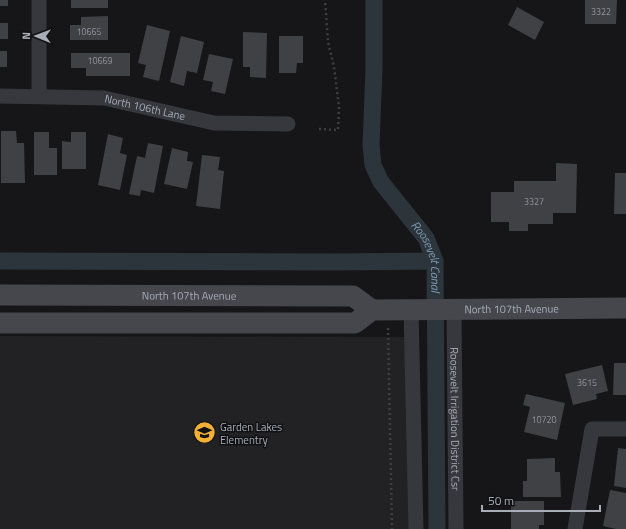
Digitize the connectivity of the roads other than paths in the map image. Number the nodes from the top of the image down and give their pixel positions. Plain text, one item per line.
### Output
1 (39, 0) edge
2 (0, 96) edge
3 (39, 96) junction
4 (288, 124) dead end
5 (0, 295) edge
6 (626, 308) edge
7 (454, 309) junction
8 (380, 310) junction
9 (414, 310) junction
10 (0, 323) edge
11 (626, 429) edge
12 (416, 529) edge
13 (456, 529) edge
14 (575, 529) edge

1 - 3 street
2 - 3 street, North 106th Lane
3 - 4 street, North 106th Lane
5 - 8 main road, North 107th Avenue
6 - 7 main road, North 107th Avenue
7 - 9 main road, North 107th Avenue
7 - 13 street, Roosevelt Irrigation District Csr
8 - 9 main road, North 107th Avenue
8 - 10 main road
9 - 12 street
11 - 14 street

